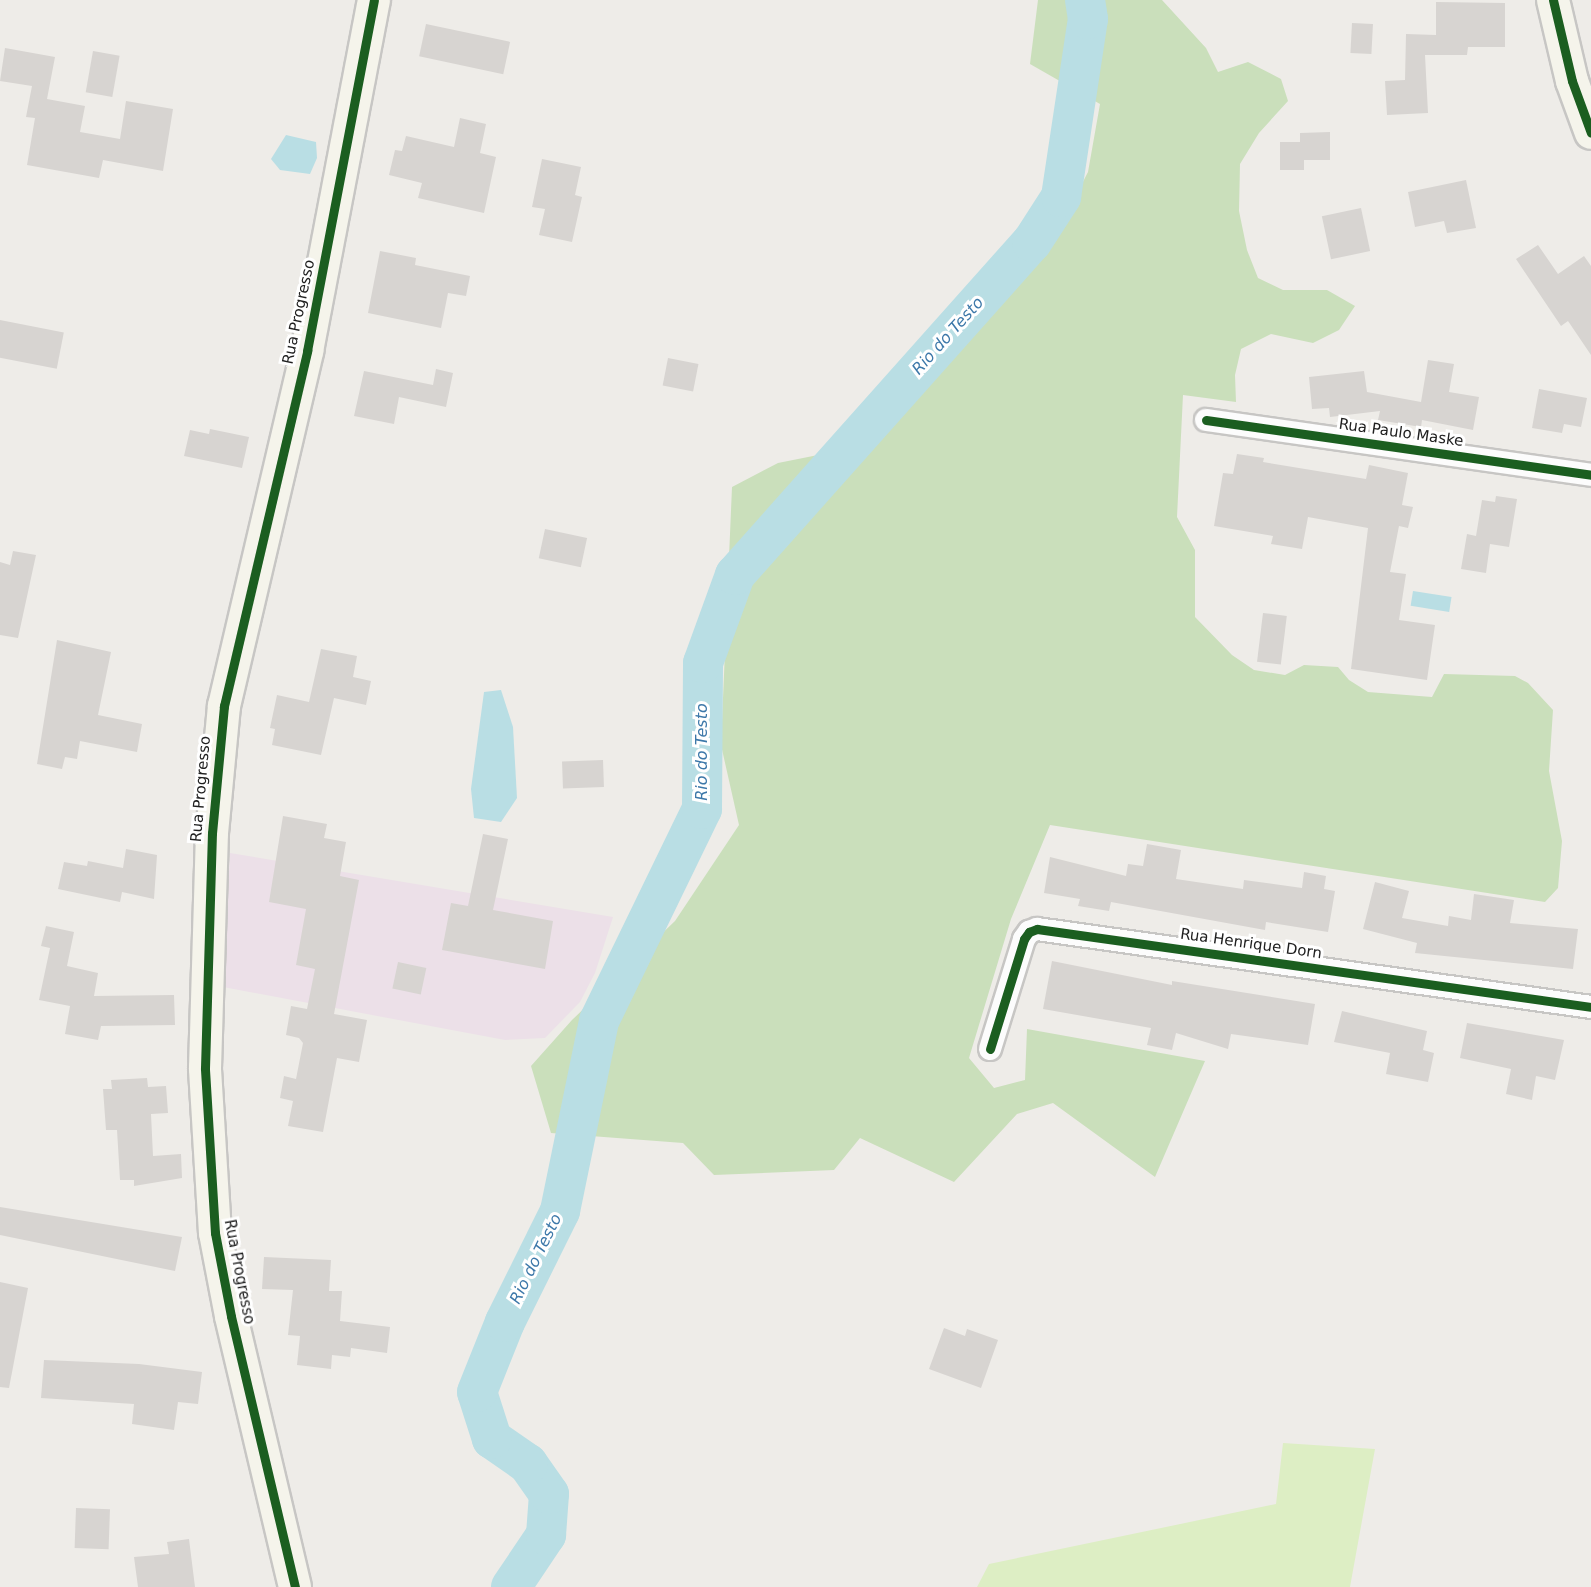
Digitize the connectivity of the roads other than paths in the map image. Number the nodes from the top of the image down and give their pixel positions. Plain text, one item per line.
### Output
1 (374, 0) edge
2 (1553, 0) edge
3 (1582, 82) edge
4 (1591, 133) edge
5 (1206, 420) dead end
6 (1591, 475) edge
7 (1591, 1007) edge
8 (990, 1049) dead end
9 (295, 1587) edge

1 - 9 street, Rua Progresso
2 - 3 street
3 - 4 street
5 - 6 street, Rua Paulo Maske
7 - 8 street, Rua Henrique Dorn

